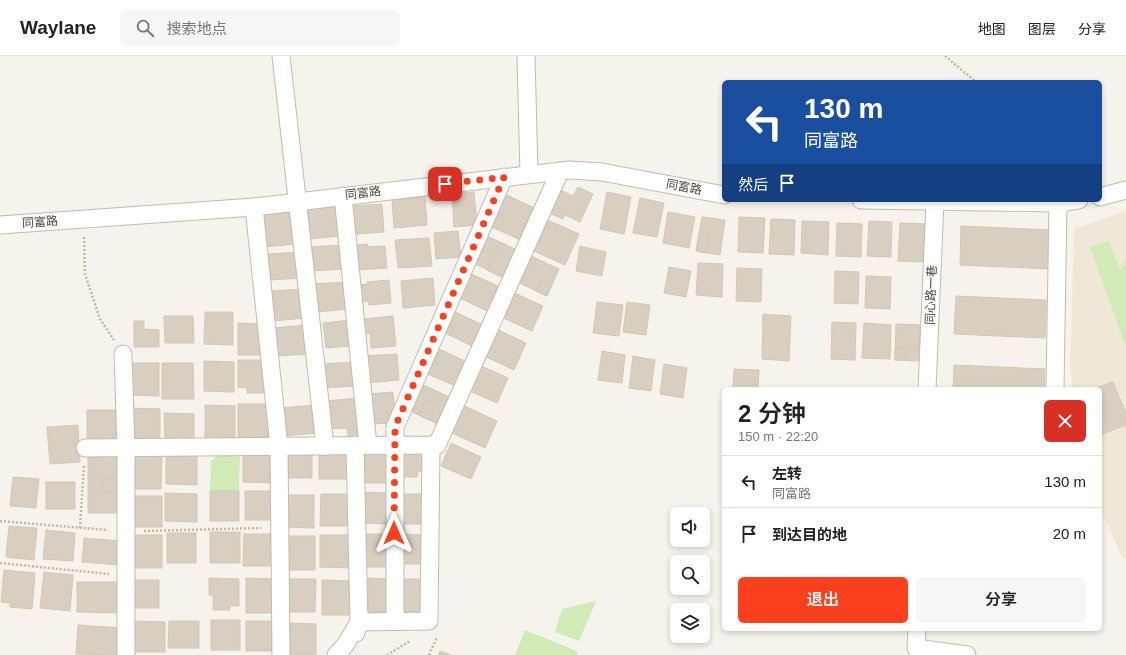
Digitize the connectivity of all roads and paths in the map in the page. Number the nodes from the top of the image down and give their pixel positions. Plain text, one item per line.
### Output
1 (281, 56) edge
2 (526, 56) edge
3 (945, 56) edge
4 (974, 80) edge
5 (560, 171) junction
6 (529, 174) junction
7 (504, 177) junction
8 (1126, 190) edge
9 (722, 195) edge
10 (343, 196) junction
11 (1102, 196) edge
12 (298, 201) junction
13 (935, 202) edge
14 (1054, 202) edge
15 (254, 206) junction
16 (83, 219) junction
17 (0, 225) edge
18 (123, 354) joint
19 (927, 387) edge
20 (1055, 387) edge
21 (362, 445) junction
22 (394, 445) junction
23 (431, 445) junction
24 (279, 446) junction
25 (325, 446) junction
26 (85, 448) joint
27 (126, 448) junction
28 (0, 520) edge
29 (280, 527) junction
30 (80, 528) junction
31 (125, 532) junction
32 (0, 563) edge
33 (125, 576) junction
34 (395, 621) junction
35 (359, 622) junction
36 (917, 631) edge
37 (430, 638) dead end
38 (416, 640) dead end
39 (126, 655) edge
40 (281, 655) edge
41 (336, 655) edge
42 (351, 655) edge
43 (387, 655) edge
44 (429, 655) edge
45 (967, 655) edge

1 - 12 street
2 - 6 street
3 - 4 path
5 - 6 street, 同富路
5 - 9 street, 同富路
5 - 23 street
6 - 7 street, 同富路
7 - 10 street, 同富路
7 - 22 street
8 - 11 street
10 - 12 street, 同富路
10 - 21 street
12 - 15 street, 同富路
12 - 25 street
13 - 19 street, 同心路一巷
14 - 20 street
15 - 16 street, 同富路
15 - 24 street
16 - 17 street, 同富路
16 - 18 path
18 - 27 street
21 - 22 street
21 - 25 street
21 - 35 street
22 - 23 street
22 - 34 street
23 - 34 street
24 - 25 street
24 - 27 street
24 - 29 street
26 - 27 street
26 - 30 path
27 - 31 street
28 - 30 path
29 - 31 path
29 - 40 street
30 - 31 path
31 - 33 street
32 - 33 path
33 - 39 street
34 - 35 street
35 - 41 street
35 - 42 street
36 - 45 street
37 - 44 path
38 - 43 path

